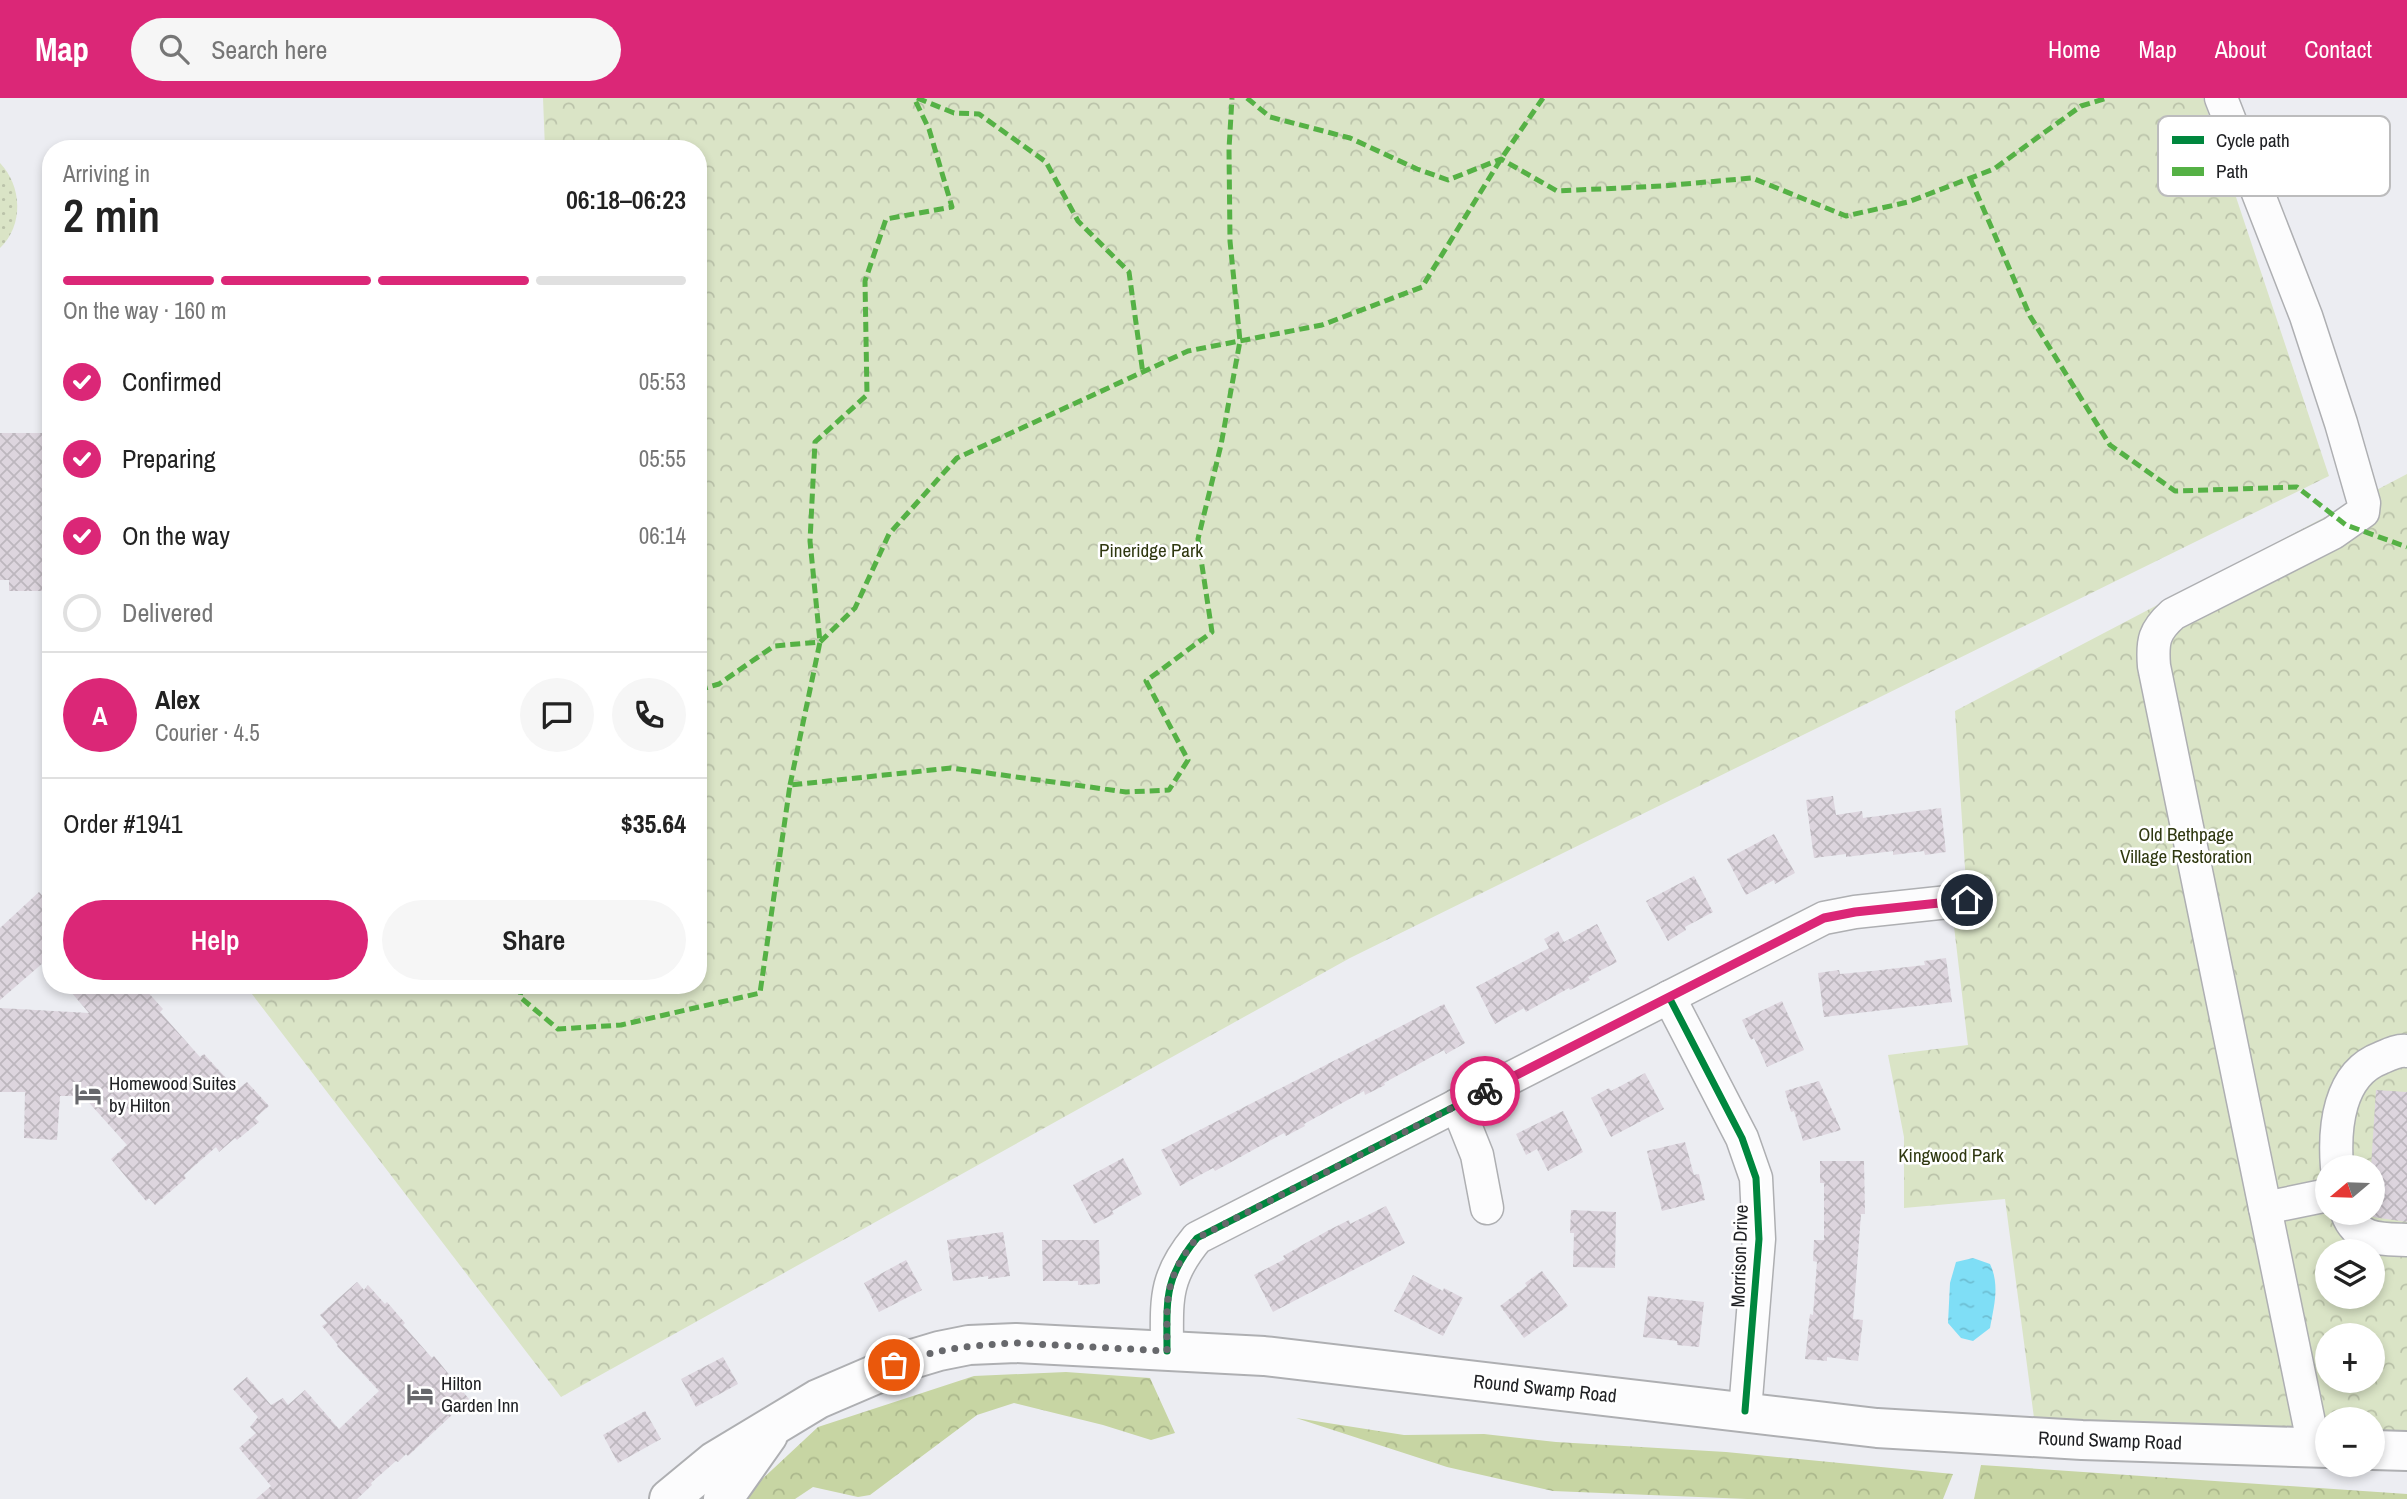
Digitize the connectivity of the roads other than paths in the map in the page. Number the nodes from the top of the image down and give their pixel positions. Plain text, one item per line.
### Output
1 (2221, 98) edge
2 (2226, 116) edge
3 (2258, 196) edge
4 (1967, 900) dead end
5 (1669, 997) junction
6 (2407, 1051) edge
7 (1457, 1105) junction
8 (2336, 1155) edge
9 (2315, 1198) edge
10 (1487, 1208) dead end
11 (2265, 1208) junction
12 (2353, 1225) edge
13 (2407, 1240) edge
14 (1167, 1351) junction
15 (1745, 1410) junction
16 (778, 1421) junction
17 (2315, 1421) edge
18 (2315, 1447) edge
19 (2385, 1450) edge
20 (2407, 1451) edge
21 (669, 1499) edge
22 (702, 1499) edge
23 (723, 1499) edge

1 - 2 street
3 - 11 street
4 - 5 street
5 - 7 street
5 - 15 street, Morrison Drive
6 - 8 street
7 - 10 street
7 - 14 street
9 - 11 street
11 - 17 street
12 - 13 street
14 - 15 main road, Round Swamp Road
14 - 16 main road, Round Swamp Road
15 - 18 main road, Round Swamp Road
16 - 21 main road, Round Swamp Road
16 - 22 main road, Round Swamp Road
16 - 23 main road
19 - 20 main road

